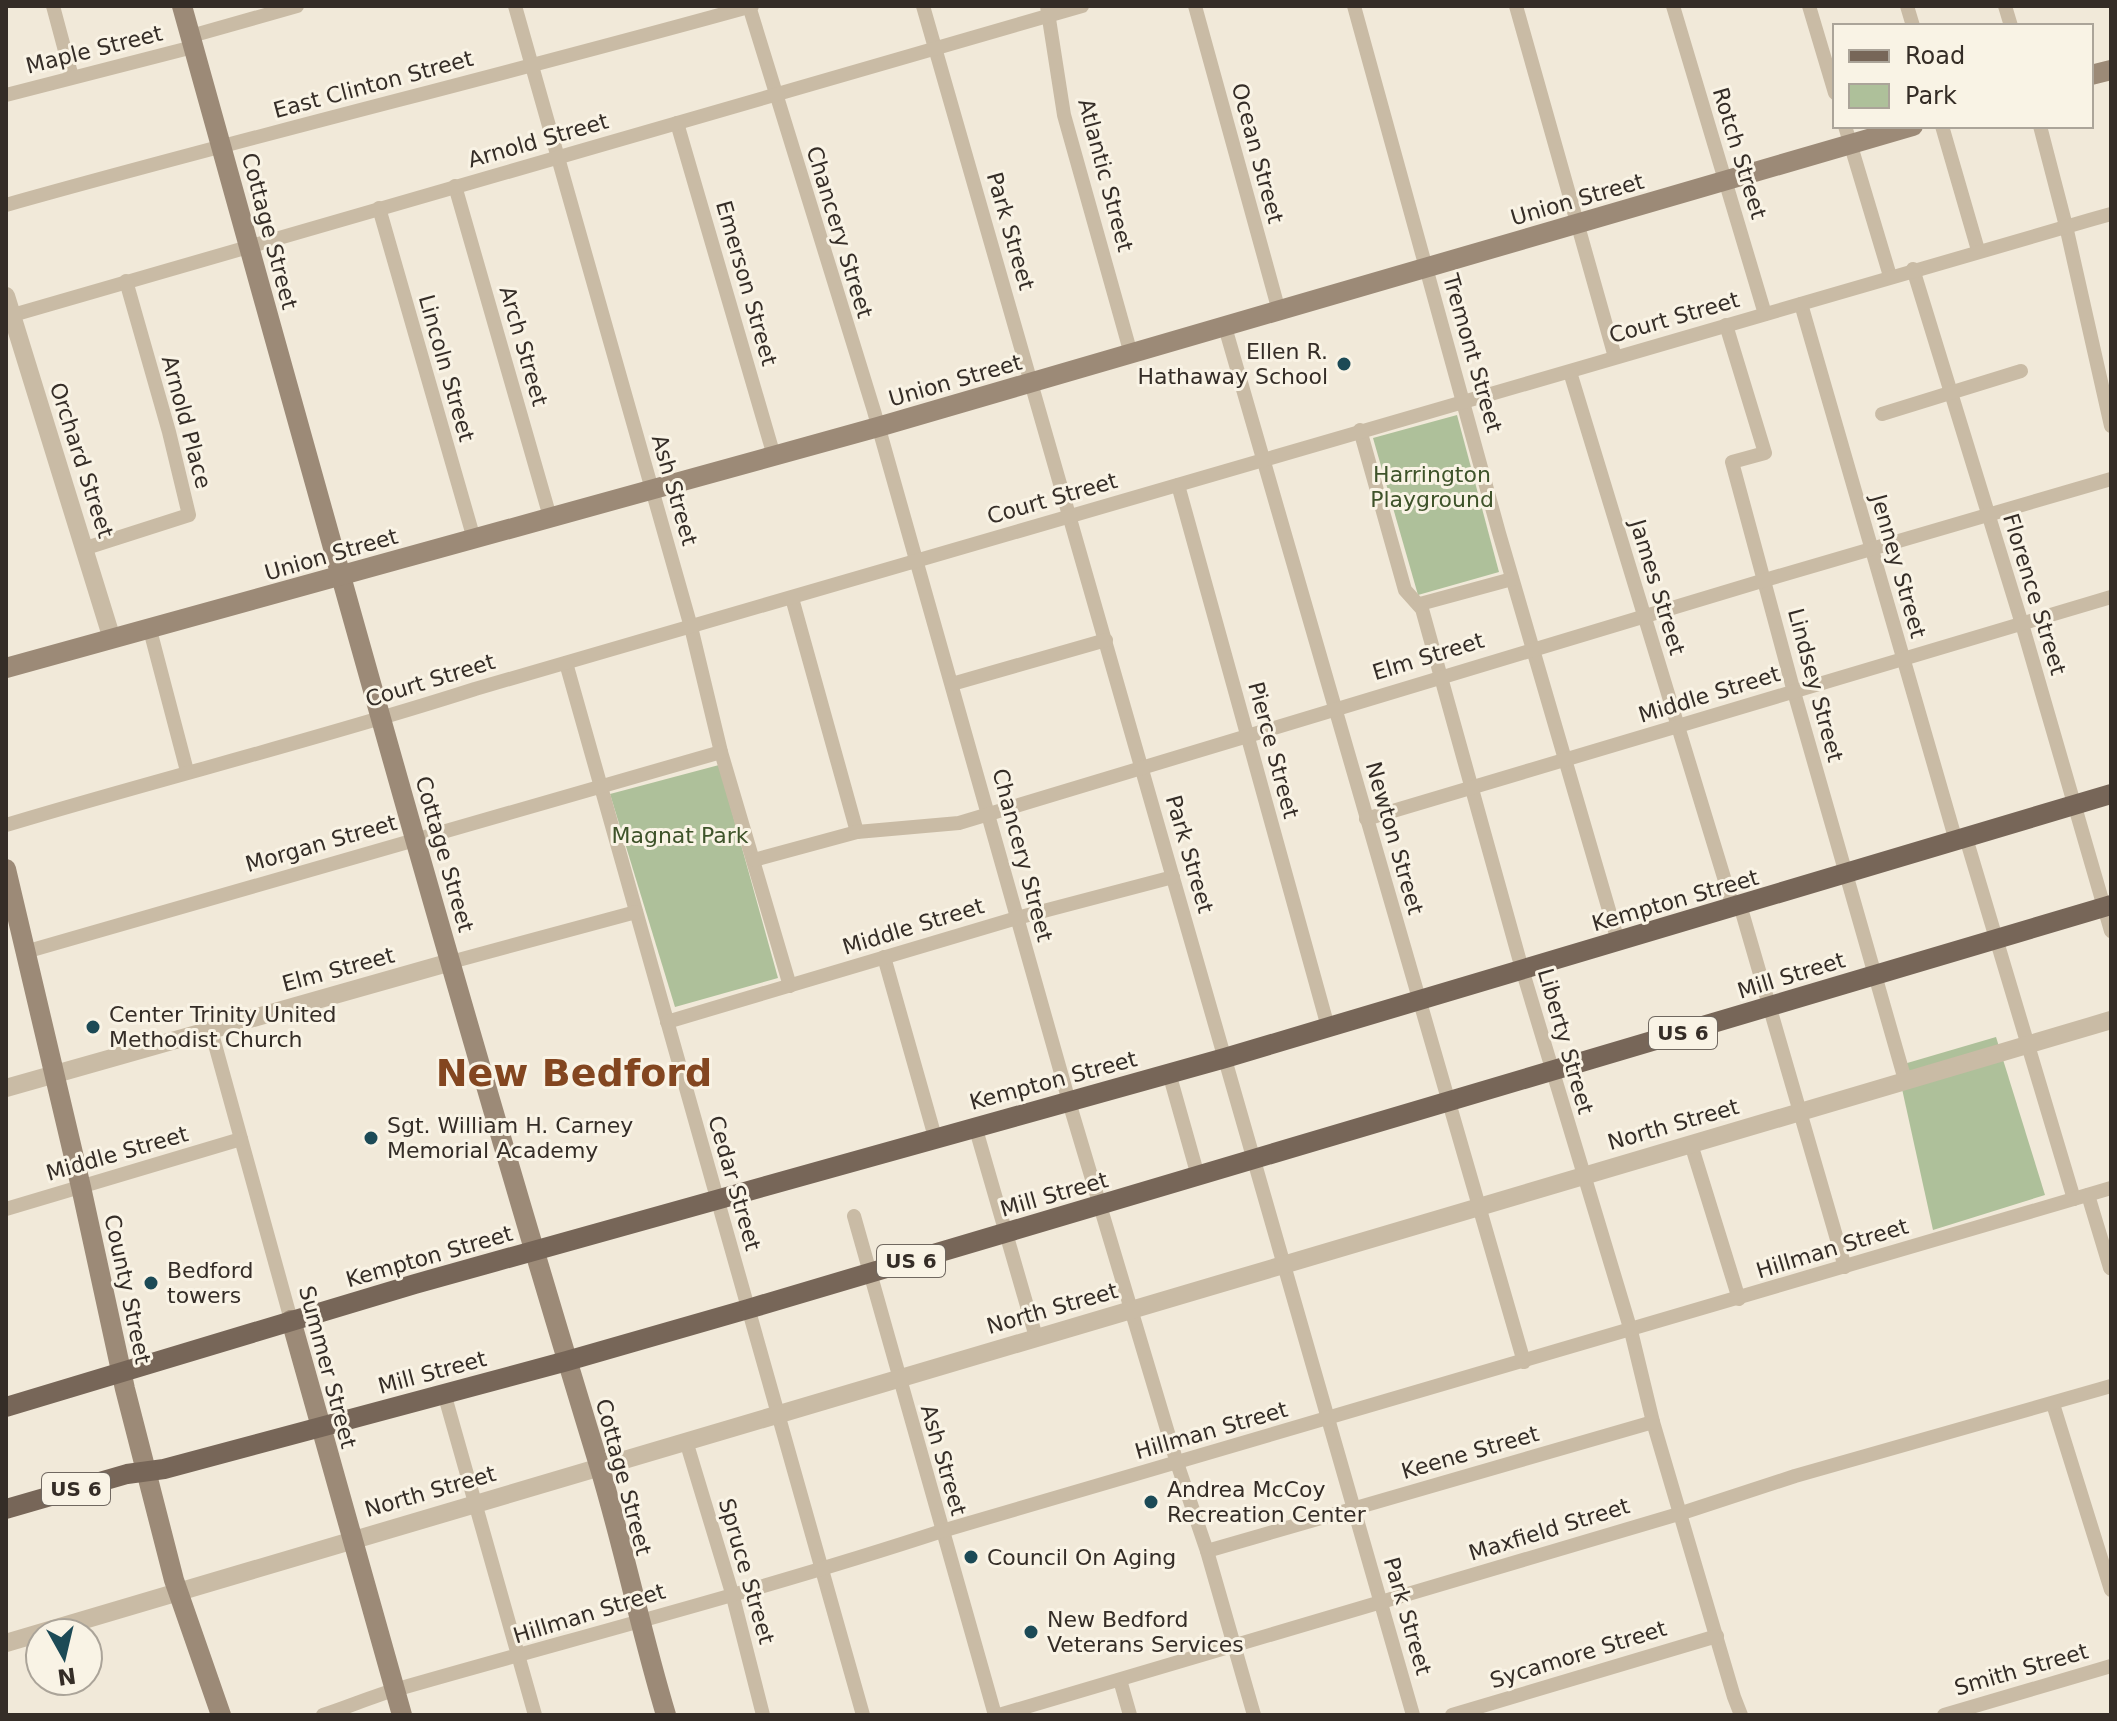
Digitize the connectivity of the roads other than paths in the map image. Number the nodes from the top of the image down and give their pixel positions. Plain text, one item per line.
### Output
1 (53, 6) edge
2 (182, 6) edge
3 (297, 6) edge
4 (515, 6) edge
5 (750, 6) edge
6 (923, 6) edge
7 (1082, 6) edge
8 (1195, 6) edge
9 (1354, 6) edge
10 (1516, 6) edge
11 (1673, 6) edge
12 (1809, 6) edge
13 (1048, 11) edge
14 (192, 41) junction
15 (935, 49) junction
16 (532, 66) junction
17 (72, 77) junction
18 (1833, 86) edge
19 (6, 95) edge
20 (776, 95) junction
21 (677, 123) junction
22 (1899, 128) edge
23 (1943, 128) edge
24 (2041, 128) edge
25 (1848, 135) edge
26 (222, 147) junction
27 (559, 158) junction
28 (1726, 181) junction
29 (455, 186) junction
30 (6, 205) edge
31 (379, 208) junction
32 (2111, 214) edge
33 (1578, 224) junction
34 (2066, 226) junction
35 (249, 247) junction
36 (1978, 250) junction
37 (1426, 269) junction
38 (1913, 269) junction
39 (1890, 276) junction
40 (126, 281) junction
41 (6, 296) edge
42 (1801, 304) junction
43 (1279, 311) junction
44 (1765, 314) junction
45 (9, 316) edge
46 (1726, 325) junction
47 (1225, 327) junction
48 (1131, 354) junction
49 (1615, 357) junction
50 (2021, 371) dead end
51 (1570, 372) junction
52 (1032, 383) junction
53 (1952, 393) junction
54 (1464, 402) junction
55 (1882, 414) dead end
56 (2111, 426) edge
57 (878, 427) junction
58 (1360, 430) junction
59 (774, 456) junction
60 (1262, 459) junction
61 (2111, 479) edge
62 (1178, 485) junction
63 (652, 490) junction
64 (1988, 514) junction
65 (1070, 515) junction
66 (550, 517) junction
67 (474, 539) junction
68 (86, 548) junction
69 (1871, 548) junction
70 (916, 561) junction
71 (342, 576) junction
72 (1512, 579) junction
73 (1765, 580) junction
74 (2111, 597) edge
75 (792, 598) junction
76 (1420, 604) junction
77 (1644, 617) junction
78 (2022, 624) junction
79 (691, 627) junction
80 (150, 630) junction
81 (112, 639) junction
82 (1106, 640) junction
83 (1533, 650) junction
84 (1903, 659) junction
85 (566, 663) junction
86 (6, 668) edge
87 (1441, 677) junction
88 (952, 684) junction
89 (1794, 692) junction
90 (1335, 709) junction
91 (381, 719) junction
92 (1678, 727) junction
93 (1247, 735) junction
94 (721, 752) junction
95 (1566, 760) junction
96 (1141, 766) junction
97 (187, 771) junction
98 (602, 786) junction
99 (1472, 788) junction
100 (2111, 794) edge
101 (2073, 806) junction
102 (989, 813) junction
103 (1366, 819) junction
104 (6, 825) edge
105 (857, 832) junction
106 (415, 839) junction
107 (1961, 839) junction
108 (754, 860) junction
109 (6, 869) edge
110 (1845, 874) junction
111 (1173, 877) junction
112 (10, 898) edge
113 (1737, 906) junction
114 (2107, 906) edge
115 (636, 912) junction
116 (1017, 918) junction
117 (2111, 931) edge
118 (1996, 940) junction
119 (1618, 941) junction
120 (25, 952) junction
121 (884, 957) junction
122 (451, 962) junction
123 (1522, 969) junction
124 (1875, 975) junction
125 (790, 986) junction
126 (1419, 1000) junction
127 (1769, 1007) junction
128 (2111, 1020) edge
129 (667, 1022) junction
130 (1328, 1027) junction
131 (211, 1030) junction
132 (2028, 1045) junction
133 (1225, 1058) junction
134 (1552, 1071) junction
135 (1169, 1073) junction
136 (54, 1074) junction
137 (1905, 1080) junction
138 (6, 1088) edge
139 (1069, 1101) junction
140 (1448, 1102) junction
141 (1800, 1112) junction
142 (975, 1126) junction
143 (935, 1137) junction
144 (241, 1139) junction
145 (1691, 1144) junction
146 (1255, 1160) junction
147 (1198, 1176) junction
148 (1583, 1176) junction
149 (81, 1187) junction
150 (2111, 1188) edge
151 (2081, 1197) junction
152 (717, 1199) junction
153 (1100, 1205) junction
154 (1478, 1207) junction
155 (6, 1209) edge
156 (854, 1216) dead end
157 (1006, 1233) junction
158 (535, 1250) junction
159 (1285, 1264) junction
160 (1845, 1267) junction
161 (2110, 1268) edge
162 (870, 1273) junction
163 (1739, 1299) junction
164 (748, 1309) junction
165 (1130, 1309) junction
166 (291, 1320) junction
167 (1631, 1331) junction
168 (1036, 1337) junction
169 (567, 1361) junction
170 (1524, 1362) junction
171 (121, 1373) junction
172 (898, 1378) junction
173 (2111, 1386) edge
174 (444, 1393) junction
175 (2053, 1404) junction
176 (6, 1407) edge
177 (778, 1413) junction
178 (1329, 1419) junction
179 (1653, 1422) junction
180 (320, 1427) junction
181 (686, 1441) junction
182 (1177, 1463) junction
183 (599, 1466) junction
184 (146, 1471) junction
185 (474, 1503) junction
186 (1355, 1508) junction
187 (6, 1509) edge
188 (1682, 1513) junction
189 (942, 1531) junction
190 (351, 1539) junction
191 (1207, 1551) junction
192 (821, 1570) junction
193 (179, 1590) junction
194 (2111, 1590) edge
195 (732, 1593) junction
196 (1381, 1603) junction
197 (638, 1621) junction
198 (1717, 1636) junction
199 (6, 1643) edge
200 (1233, 1645) junction
201 (519, 1657) junction
202 (2111, 1666) edge
203 (1120, 1680) junction
204 (395, 1690) junction
205 (221, 1715) edge
206 (323, 1715) edge
207 (402, 1715) edge
208 (535, 1715) edge
209 (666, 1715) edge
210 (763, 1715) edge
211 (863, 1715) edge
212 (997, 1715) edge
213 (1130, 1715) edge
214 (1254, 1715) edge
215 (1413, 1715) edge
216 (1452, 1715) edge
217 (1741, 1715) edge
218 (1944, 1715) edge

1 - 17 street
2 - 14 main road, Cottage Street
3 - 14 street, Maple Street
4 - 16 street, Ash Street
5 - 16 street, East Clinton Street
5 - 20 street, Chancery Street
6 - 15 street, Park Street
7 - 13 street, Arnold Street
8 - 43 street, Ocean Street
9 - 37 street, Tremont Street
10 - 33 street
11 - 28 street, Rotch Street
12 - 18 street
13 - 15 street, Arnold Street
13 - 48 street, Atlantic Street
14 - 17 street, Maple Street
14 - 26 main road, Cottage Street
15 - 20 street, Arnold Street
15 - 52 street, Park Street
16 - 26 street, East Clinton Street
16 - 27 street, Ash Street
17 - 19 street, Maple Street
20 - 21 street, Arnold Street
20 - 57 street, Chancery Street
21 - 27 street, Arnold Street
21 - 59 street, Emerson Street
22 - 25 main road, Union Street
23 - 36 street
24 - 34 street
25 - 28 main road, Union Street
25 - 39 street
26 - 30 street, East Clinton Street
26 - 35 main road, Cottage Street
27 - 29 street, Arnold Street
27 - 63 street, Ash Street
28 - 33 main road, Union Street
28 - 44 street, Rotch Street
29 - 31 street, Arnold Street
29 - 66 street, Arch Street
31 - 35 street, Arnold Street
31 - 67 street, Lincoln Street
32 - 34 street, Court Street
33 - 37 main road, Union Street
33 - 49 street
34 - 36 street, Court Street
34 - 56 street
35 - 40 street, Arnold Street
35 - 71 main road, Cottage Street
36 - 38 street, Court Street
37 - 43 main road, Union Street
37 - 54 street, Tremont Street
38 - 39 street, Court Street
38 - 53 street, Florence Street
39 - 42 street, Court Street
40 - 45 street, Arnold Street
40 - 68 street, Arnold Place
41 - 45 street, Orchard Street
42 - 44 street, Court Street
42 - 69 street, Jenney Street
43 - 47 main road, Union Street
44 - 46 street, Court Street
45 - 68 street, Orchard Street
46 - 49 street, Court Street
46 - 73 street, Lindsey Street
47 - 48 main road, Union Street
47 - 60 street, Newton Street
48 - 52 main road, Union Street
49 - 51 street, Court Street
50 - 53 street
51 - 54 street, Court Street
51 - 77 street, James Street
52 - 57 main road, Union Street
52 - 65 street, Park Street
53 - 55 street
53 - 64 street, Florence Street
54 - 58 street, Court Street
54 - 72 street, Tremont Street
57 - 59 main road, Union Street
57 - 70 street, Chancery Street
58 - 60 street, Court Street
58 - 76 street, Liberty Street
59 - 63 main road, Union Street
60 - 62 street, Court Street
60 - 90 street, Newton Street
61 - 64 street, Elm Street
62 - 65 street, Court Street
62 - 93 street, Pierce Street
63 - 66 main road, Union Street
63 - 79 street, Ash Street
64 - 69 street, Elm Street
64 - 78 street, Florence Street
65 - 70 street, Court Street
65 - 82 street, Park Street
66 - 67 main road, Union Street
67 - 71 main road, Union Street
68 - 81 street, Orchard Street
69 - 73 street, Elm Street
69 - 84 street, Jenney Street
70 - 75 street, Court Street
70 - 88 street, Chancery Street
71 - 80 main road, Union Street
71 - 91 main road, Cottage Street
72 - 76 street
72 - 83 street, Tremont Street
73 - 77 street, Elm Street
73 - 89 street, Lindsey Street
74 - 78 street, Middle Street
75 - 79 street, Court Street
75 - 105 street
76 - 87 street, Liberty Street
77 - 83 street, Elm Street
77 - 92 street, James Street
78 - 84 street, Middle Street
78 - 101 street, Florence Street
79 - 85 street, Court Street
79 - 94 street, Ash Street
80 - 81 main road, Union Street
80 - 97 street
81 - 86 main road, Union Street
82 - 88 street
82 - 96 street, Park Street
83 - 87 street, Elm Street
83 - 95 street, Tremont Street
84 - 89 street, Middle Street
84 - 107 street, Jenney Street
85 - 91 street, Court Street
85 - 98 street, Cedar Street
87 - 90 street, Elm Street
87 - 99 street, Liberty Street
88 - 102 street, Chancery Street
89 - 92 street, Middle Street
89 - 110 street, Lindsey Street
90 - 93 street, Elm Street
90 - 103 street, Newton Street
91 - 97 street, Court Street
91 - 106 main road, Cottage Street
92 - 95 street, Middle Street
92 - 113 street, James Street
93 - 96 street, Elm Street
93 - 130 street, Pierce Street
94 - 98 street, Morgan Street
94 - 108 street, Ash Street
95 - 99 street, Middle Street
95 - 119 street, Tremont Street
96 - 102 street, Elm Street
96 - 111 street, Park Street
97 - 104 street, Court Street
98 - 106 street, Morgan Street
98 - 115 street, Cedar Street
99 - 103 street, Middle Street
99 - 123 street, Liberty Street
100 - 101 main road, Kempton Street
101 - 107 main road, Kempton Street
101 - 114 street, Florence Street
102 - 105 street, Elm Street
102 - 116 street, Chancery Street
103 - 126 street, Newton Street
105 - 108 street, Elm Street
106 - 120 street, Morgan Street
106 - 122 main road, Cottage Street
107 - 110 main road, Kempton Street
107 - 118 street, Jenney Street
108 - 125 street, Ash Street
109 - 112 main road, County Street
110 - 113 main road, Kempton Street
110 - 124 street, Lindsey Street
111 - 116 street, Middle Street
111 - 133 street, Park Street
112 - 120 main road, County Street
113 - 119 main road, Kempton Street
113 - 127 street, James Street
114 - 117 street, Florence Street
114 - 118 main road, Mill Street / US 6
115 - 122 street, Elm Street
115 - 129 street, Cedar Street
116 - 121 street, Middle Street
116 - 139 street, Chancery Street
118 - 124 main road, Mill Street / US 6
118 - 132 street, Jenney Street
119 - 123 main road, Kempton Street
120 - 136 main road, County Street
121 - 125 street, Middle Street
121 - 143 street
122 - 131 street, Elm Street
122 - 158 main road, Cottage Street
123 - 126 main road, Kempton Street
123 - 134 street, Liberty Street
124 - 127 main road, Mill Street / US 6
124 - 137 street, Lindsey Street
125 - 129 street, Middle Street
126 - 130 main road, Kempton Street
126 - 140 street, Newton Street
127 - 134 main road, Mill Street / US 6
127 - 141 street, James Street
128 - 132 street, North Street
129 - 152 street, Cedar Street
130 - 133 main road, Kempton Street
131 - 136 street, Elm Street
131 - 144 street, Summer Street
132 - 137 street, North Street
132 - 151 street, Jenney Street
133 - 135 main road, Kempton Street
133 - 146 street, Park Street
134 - 140 main road, Mill Street / US 6
134 - 148 street, Liberty Street
135 - 139 main road, Kempton Street
135 - 147 street
136 - 138 street, Elm Street
136 - 149 main road, County Street
137 - 141 street, North Street
139 - 142 main road, Kempton Street
139 - 153 street, Chancery Street
140 - 146 main road, Mill Street / US 6
140 - 154 street, Newton Street
141 - 145 street, North Street
141 - 160 street, James Street
142 - 143 main road, Kempton Street
142 - 157 street
143 - 152 main road, Kempton Street
144 - 149 street, Middle Street
144 - 166 street, Summer Street
145 - 148 street, North Street
145 - 163 street
146 - 147 main road, Mill Street / US 6
146 - 159 street, Park Street
147 - 153 main road, Mill Street / US 6
148 - 154 street, North Street
148 - 167 street, Liberty Street
149 - 155 street, Middle Street
149 - 171 main road, County Street
150 - 151 street, Hillman Street
151 - 160 street, Hillman Street
151 - 161 street, Jenney Street
152 - 158 main road, Kempton Street
152 - 164 street, Cedar Street
153 - 157 main road, Mill Street / US 6
153 - 165 street, Chancery Street
154 - 159 street, North Street
154 - 170 street, Newton Street
156 - 162 street, Ash Street
157 - 162 main road, Mill Street / US 6
157 - 168 street
158 - 166 main road, Kempton Street
158 - 169 main road, Cottage Street
159 - 165 street, North Street
159 - 178 street, Park Street
160 - 163 street, Hillman Street
162 - 164 main road, Mill Street / US 6
162 - 172 street, Ash Street
163 - 167 street, Hillman Street
164 - 169 main road, Mill Street / US 6
164 - 177 street, Cedar Street
165 - 168 street, North Street
165 - 182 street, Chancery Street
166 - 171 main road, Kempton Street
166 - 180 main road, Summer Street
167 - 170 street, Hillman Street
167 - 179 street, Liberty Street
168 - 172 street, North Street
169 - 174 main road, Mill Street / US 6
169 - 183 main road, Cottage Street
170 - 178 street, Hillman Street
171 - 176 main road, Kempton Street
171 - 184 main road, County Street
172 - 177 street, North Street
172 - 189 street, Ash Street
173 - 175 street, Maxfield Street
174 - 180 main road, Mill Street / US 6
174 - 185 street
175 - 188 street, Maxfield Street
175 - 194 street
177 - 181 street, North Street
177 - 192 street, Cedar Street
178 - 182 street, Hillman Street
178 - 186 street, Park Street
179 - 186 street, Keene Street
179 - 188 street, Liberty Street
180 - 184 main road, Mill Street / US 6
180 - 190 main road, Summer Street
181 - 183 street, North Street
181 - 195 street, Spruce Street
182 - 189 street, Hillman Street
182 - 191 street, Chancery Street
183 - 185 street, North Street
183 - 197 main road, Cottage Street
184 - 187 main road, Mill Street / US 6
184 - 193 main road, County Street
185 - 190 street, North Street
185 - 201 street
186 - 191 street, Keene Street
186 - 196 street, Park Street
188 - 196 street, Maxfield Street
188 - 198 street, Liberty Street
189 - 192 street, Hillman Street
189 - 212 street, Ash Street
190 - 193 street, North Street
190 - 204 main road, Summer Street
191 - 200 street, Chancery Street
192 - 195 street, Hillman Street
192 - 211 street, Cedar Street
193 - 199 street, North Street
193 - 205 main road, County Street
195 - 197 street, Hillman Street
195 - 210 street, Spruce Street
196 - 200 street, Maxfield Street
196 - 215 street, Park Street
197 - 201 street, Hillman Street
197 - 209 main road, Cottage Street
198 - 216 street, Sycamore Street
198 - 217 street, Liberty Street
200 - 203 street, Maxfield Street
200 - 214 street, Chancery Street
201 - 204 street, Hillman Street
201 - 208 street
202 - 218 street, Smith Street
203 - 212 street, Maxfield Street
203 - 213 street
204 - 206 street, Hillman Street
204 - 207 main road, Summer Street

